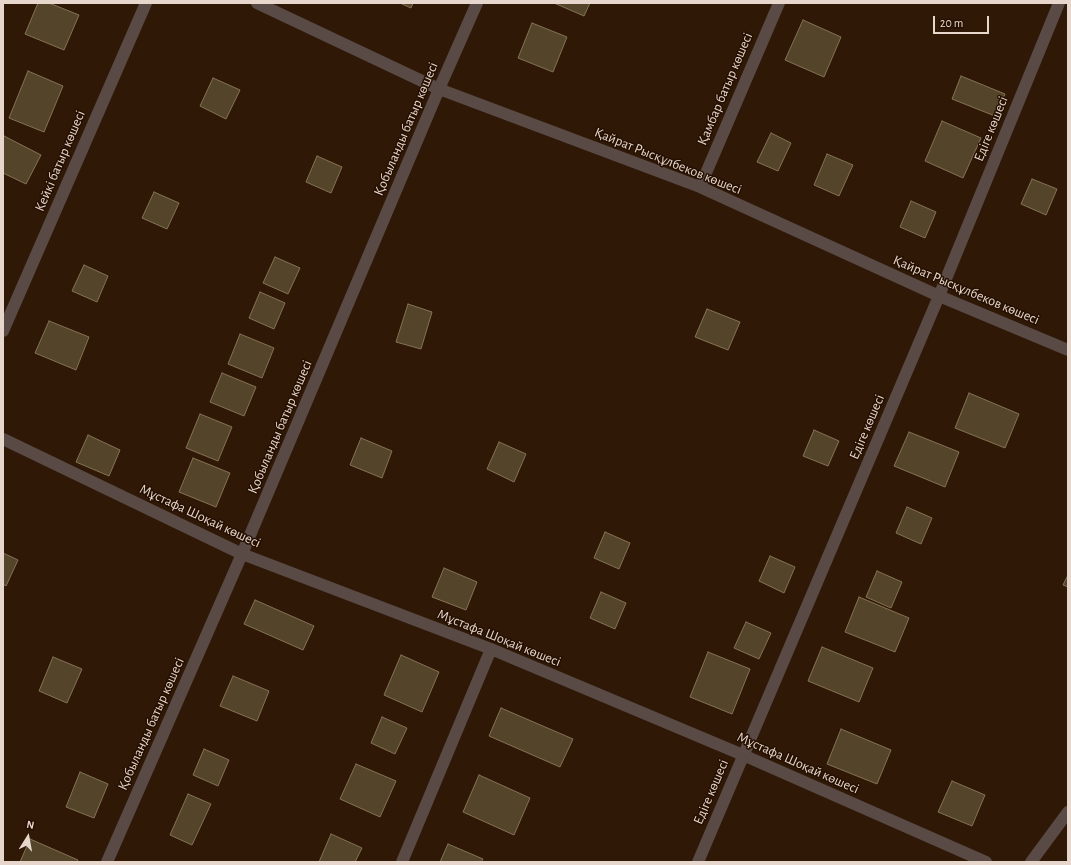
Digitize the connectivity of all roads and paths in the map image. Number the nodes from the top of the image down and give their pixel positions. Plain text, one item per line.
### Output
1 (146, 3) edge
2 (257, 3) edge
3 (477, 3) edge
4 (779, 3) edge
5 (1059, 3) edge
6 (439, 89) junction
7 (700, 188) junction
8 (939, 296) junction
9 (3, 331) edge
10 (1068, 350) edge
11 (3, 439) edge
12 (242, 554) junction
13 (491, 649) junction
14 (743, 755) junction
15 (1068, 812) edge
16 (107, 862) edge
17 (402, 862) edge
18 (698, 862) edge
19 (986, 862) edge
20 (1031, 862) edge

1 - 9 street, Кейкі батыр көшесі
2 - 6 street, Қайрат Рысқұлбеков көшесі
3 - 6 street, Қобыланды батыр көшесі
4 - 7 street, Қамбар батыр көшесі
5 - 8 street, Едіге көшесі
6 - 7 street, Қайрат Рысқұлбеков көшесі
6 - 12 street, Қобыланды батыр көшесі
7 - 8 street, Қайрат Рысқұлбеков көшесі
8 - 10 street, Қайрат Рысқұлбеков көшесі
8 - 14 street, Едіге көшесі
11 - 12 street, Мұстафа Шоқай көшесі
12 - 13 street, Мұстафа Шоқай көшесі
12 - 16 street, Қобыланды батыр көшесі
13 - 14 street, Мұстафа Шоқай көшесі
13 - 17 street
14 - 18 street, Едіге көшесі
14 - 19 street, Мұстафа Шоқай көшесі
15 - 20 street

